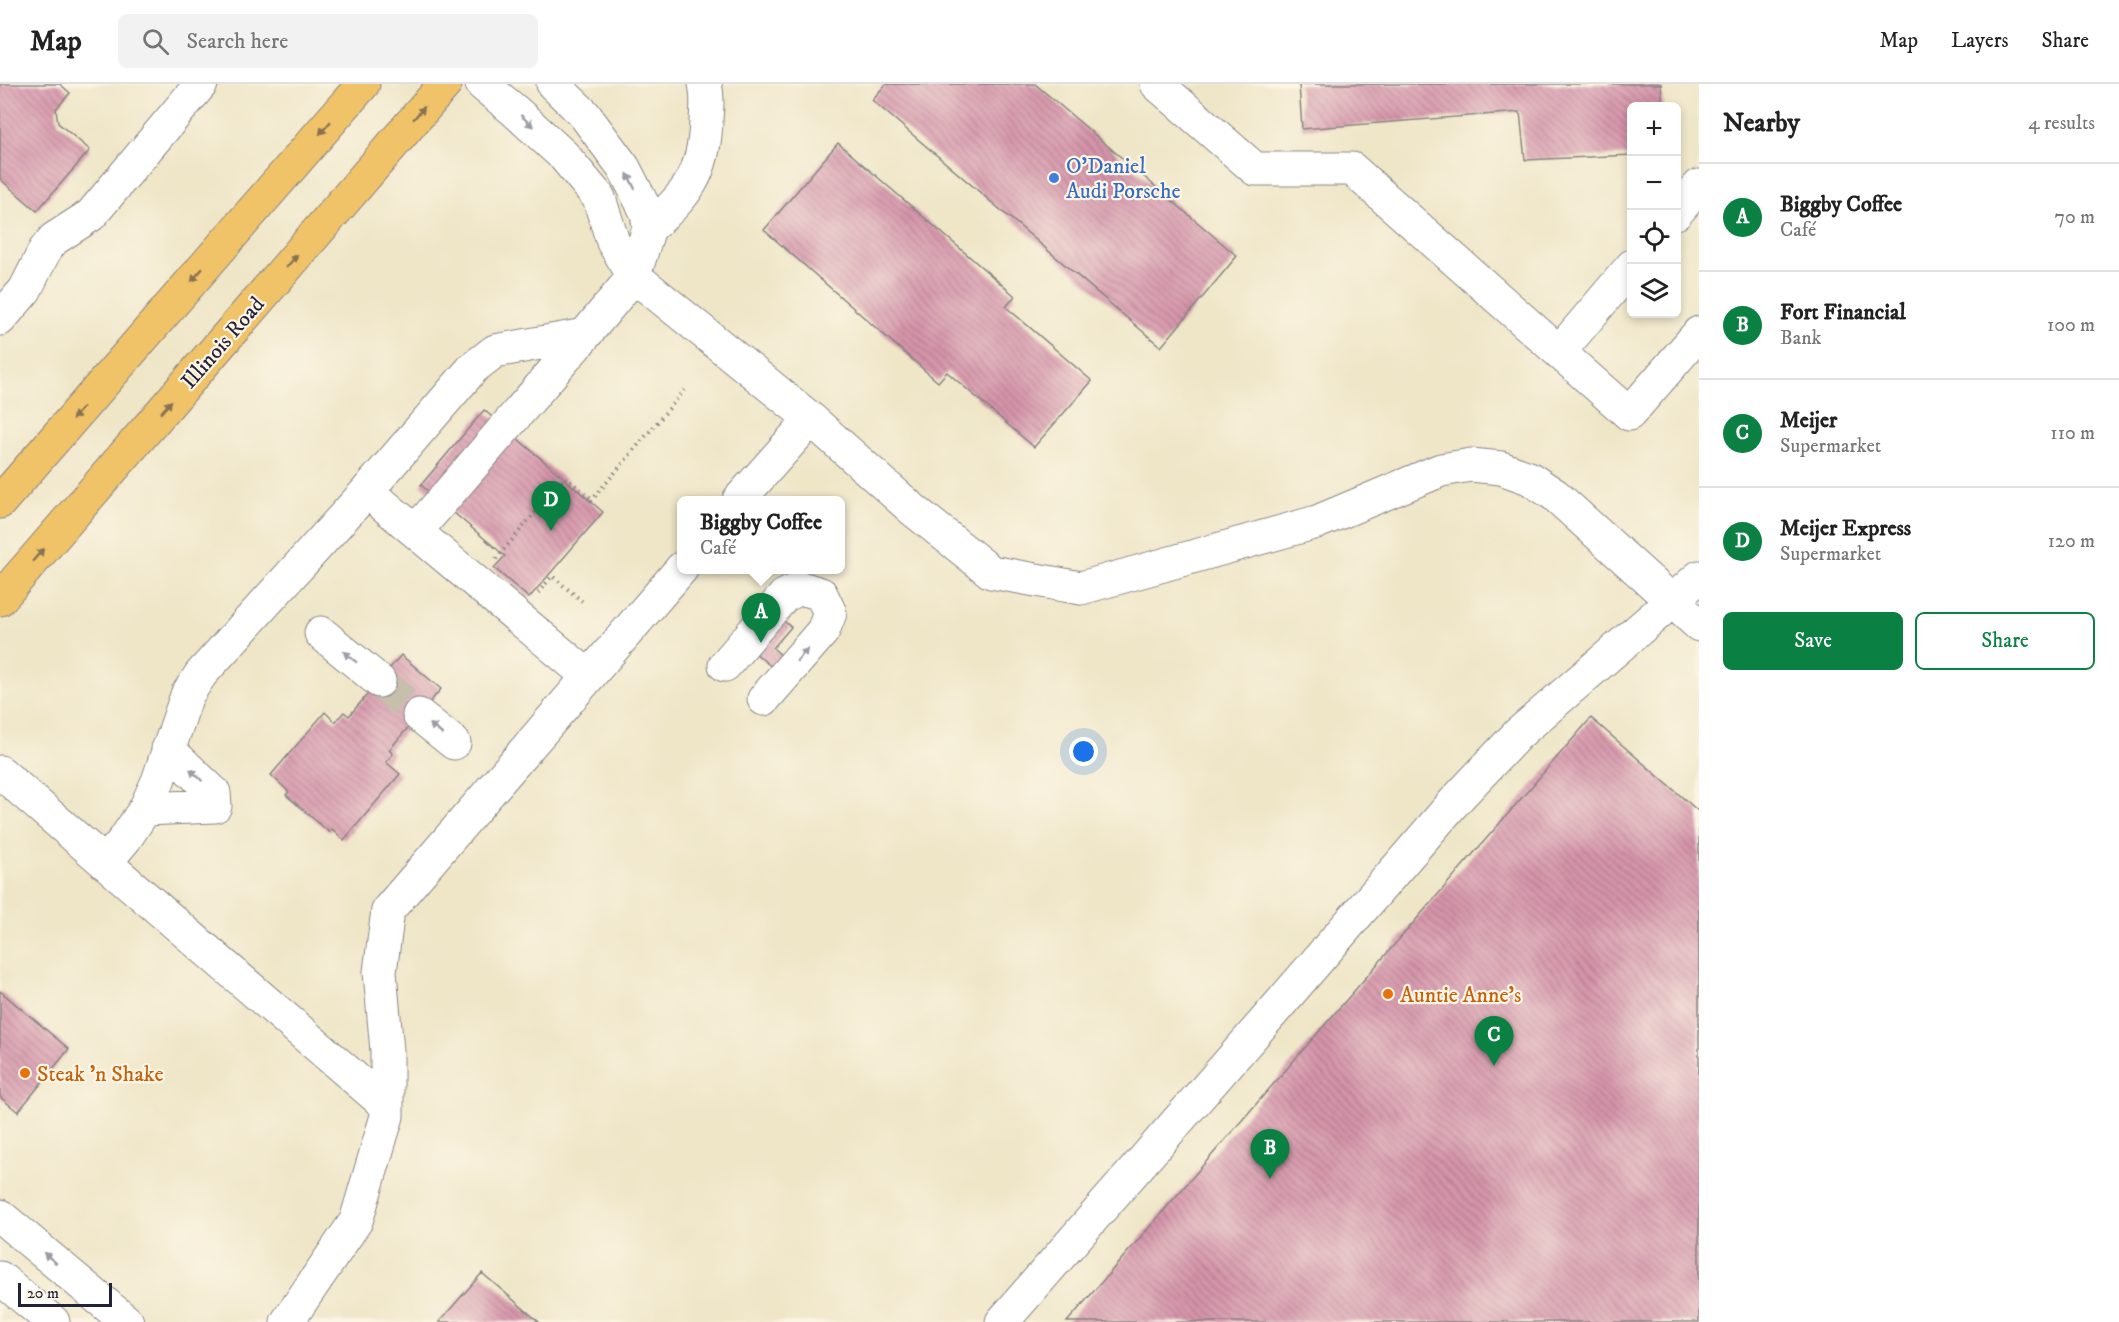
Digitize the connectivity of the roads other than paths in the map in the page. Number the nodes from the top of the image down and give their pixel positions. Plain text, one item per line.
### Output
1 (201, 84) edge
2 (363, 84) edge
3 (444, 84) edge
4 (482, 84) edge
5 (705, 84) edge
6 (1157, 84) edge
7 (568, 89) edge
8 (1699, 186) edge
9 (1679, 210) edge
10 (649, 228) junction
11 (1627, 272) edge
12 (634, 276) junction
13 (0, 319) edge
14 (1699, 333) edge
15 (585, 335) junction
16 (1559, 352) junction
17 (811, 419) junction
18 (367, 491) junction
19 (743, 496) edge
20 (0, 502) edge
21 (416, 531) junction
22 (677, 573) edge
23 (1699, 577) edge
24 (0, 599) edge
25 (1672, 602) junction
26 (1699, 625) edge
27 (321, 633) dead end
28 (725, 665) dead end
29 (588, 676) junction
30 (379, 681) tunnel mouth
31 (764, 699) dead end
32 (419, 714) tunnel mouth
33 (454, 743) dead end
34 (168, 749) junction
35 (0, 772) edge
36 (145, 808) junction
37 (105, 863) junction
38 (387, 1106) junction
39 (0, 1216) edge
40 (0, 1278) edge
41 (53, 1322) edge
42 (128, 1322) edge
43 (287, 1322) edge
44 (1002, 1322) edge

1 - 13 street
2 -> 20 main road
24 -> 3 main road, Illinois Road
4 -> 12 street
5 - 10 street
6 - 16 street
10 -> 7 street
8 - 9 street
10 - 12 street
11 - 16 street
12 - 15 street
12 - 17 street
14 - 16 street
15 - 18 street
15 - 21 street
17 - 19 street
17 - 25 street
18 - 21 street
18 - 34 street
21 - 29 street
22 - 29 street
23 - 25 street
25 - 26 street
25 - 44 street
30 -> 27 street
31 -> 28 street
29 - 38 street
33 -> 32 street
34 - 36 street
36 -> 34 street
35 - 37 street
36 - 37 street
37 - 38 street
38 - 43 street
42 -> 39 street
40 - 41 street

